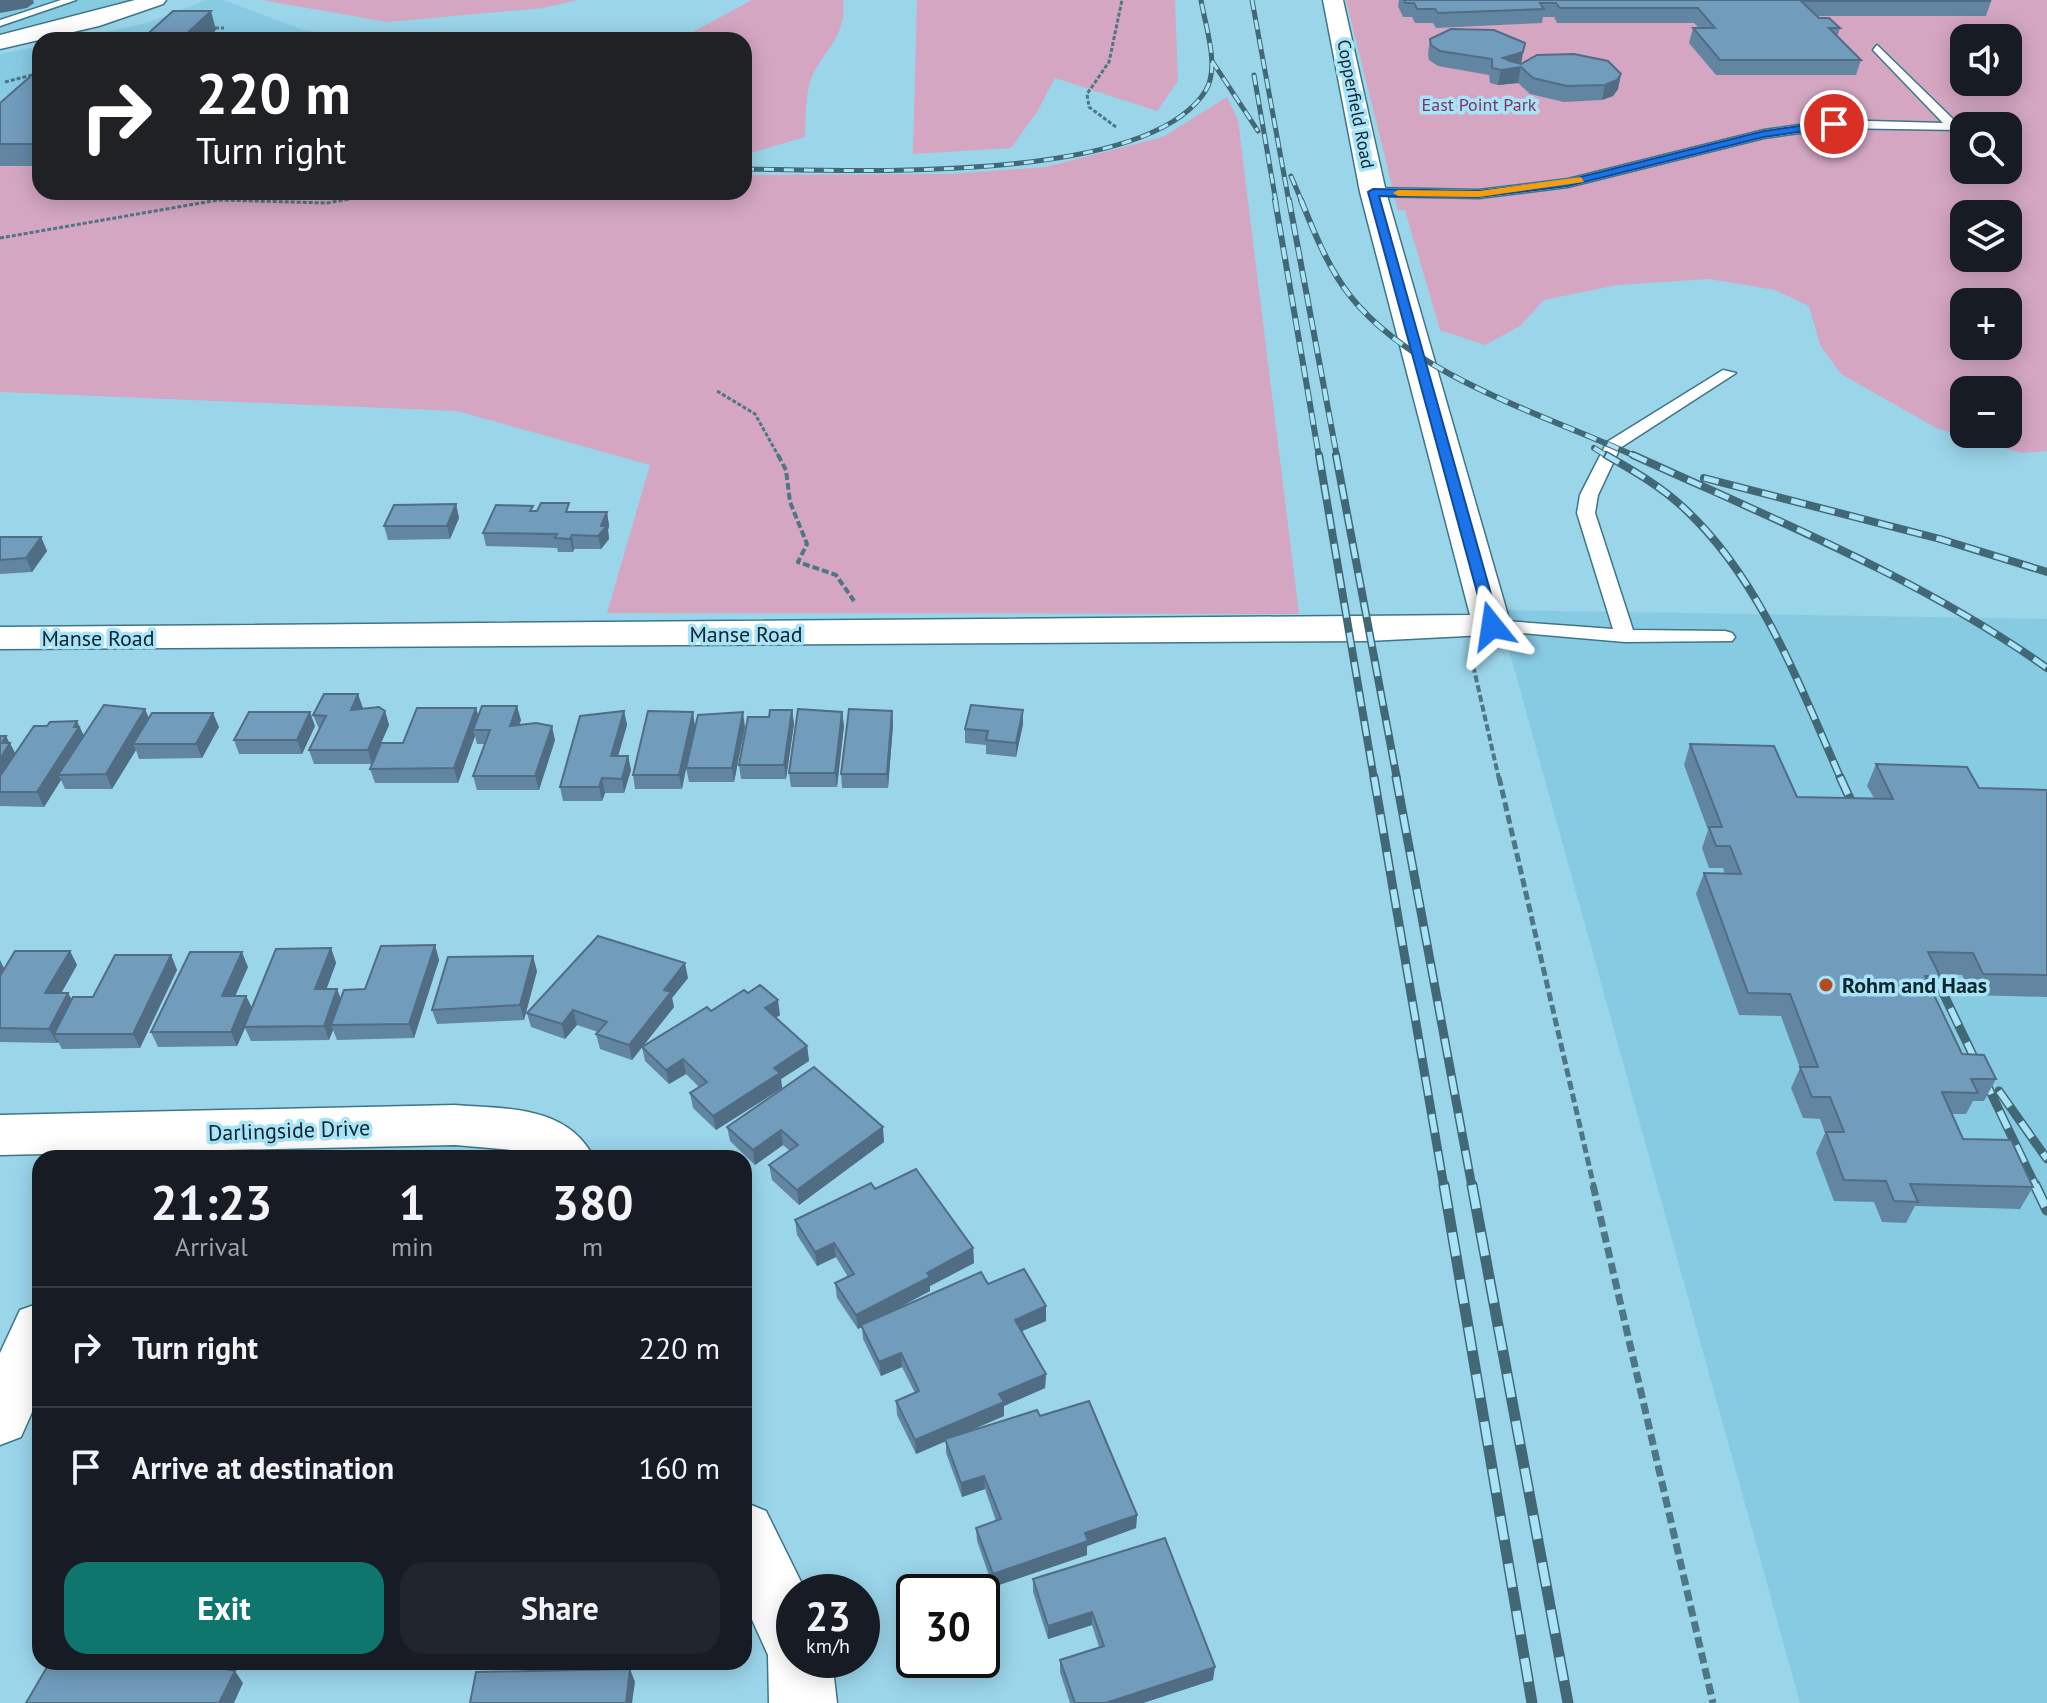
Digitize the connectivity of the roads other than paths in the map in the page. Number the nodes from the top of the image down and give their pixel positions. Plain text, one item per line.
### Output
1 (71, 0) edge
2 (156, 0) edge
3 (1333, 0) edge
4 (0, 23) edge
5 (43, 32) edge
6 (32, 35) edge
7 (0, 42) edge
8 (1877, 48) dead end
9 (1950, 119) edge
10 (1950, 128) edge
11 (1373, 192) junction
12 (1728, 373) dead end
13 (1478, 626) junction
14 (1625, 636) junction
15 (1725, 637) dead end
16 (0, 638) edge
17 (0, 1135) edge
18 (120, 1146) edge
19 (558, 1150) edge
20 (32, 1346) edge
21 (0, 1418) edge
22 (752, 1549) edge
23 (776, 1600) edge
24 (801, 1678) edge
25 (803, 1703) edge

1 - 4 lane
2 - 5 street
3 - 11 street, Copperfield Road
6 - 7 street
8 - 9 lane
10 - 11 lane
11 - 13 street, Copperfield Road
12 - 14 lane
13 - 14 lane
13 - 16 street, Manse Road
14 - 15 lane
17 - 18 street, Darlingside Drive
18 - 19 street, Darlingside Drive
20 - 21 street
22 - 23 street
24 - 25 street

